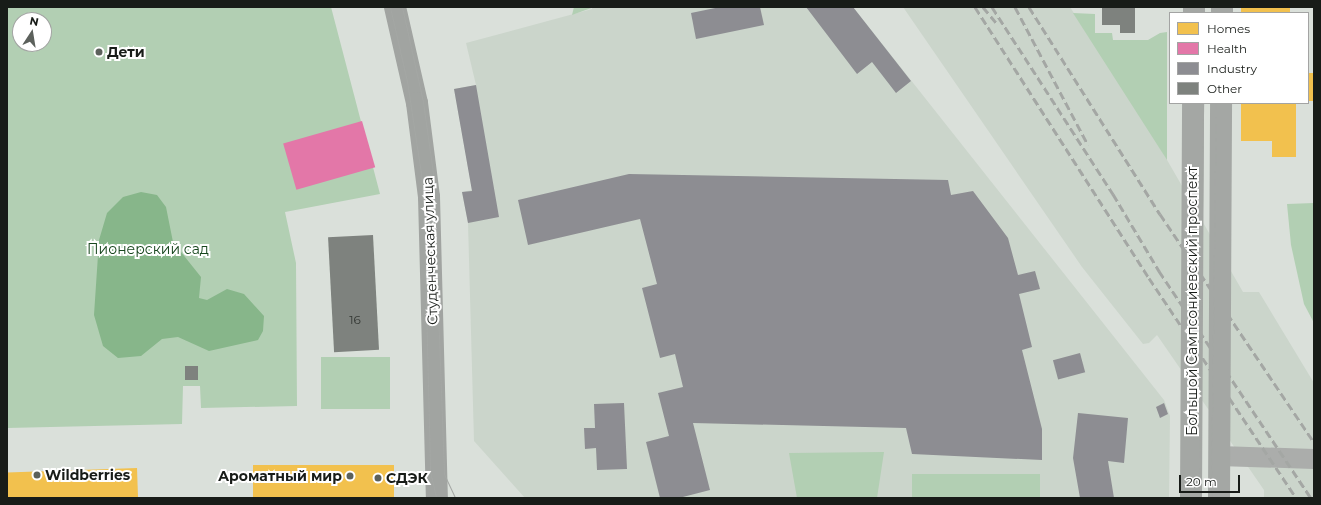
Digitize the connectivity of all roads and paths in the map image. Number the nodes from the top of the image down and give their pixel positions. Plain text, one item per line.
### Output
1 (395, 7) edge
2 (1194, 104) edge
3 (1221, 104) edge
4 (1219, 456) junction
5 (1314, 459) edge
6 (437, 498) edge
7 (1191, 498) edge
8 (1219, 498) edge

1 - 6 street, Студенческая улица
2 - 7 main road, Большой Сампсониевский проспект
3 - 4 main road, Большой Сампсониевский проспект
4 - 5 street
4 - 8 main road, Большой Сампсониевский проспект

